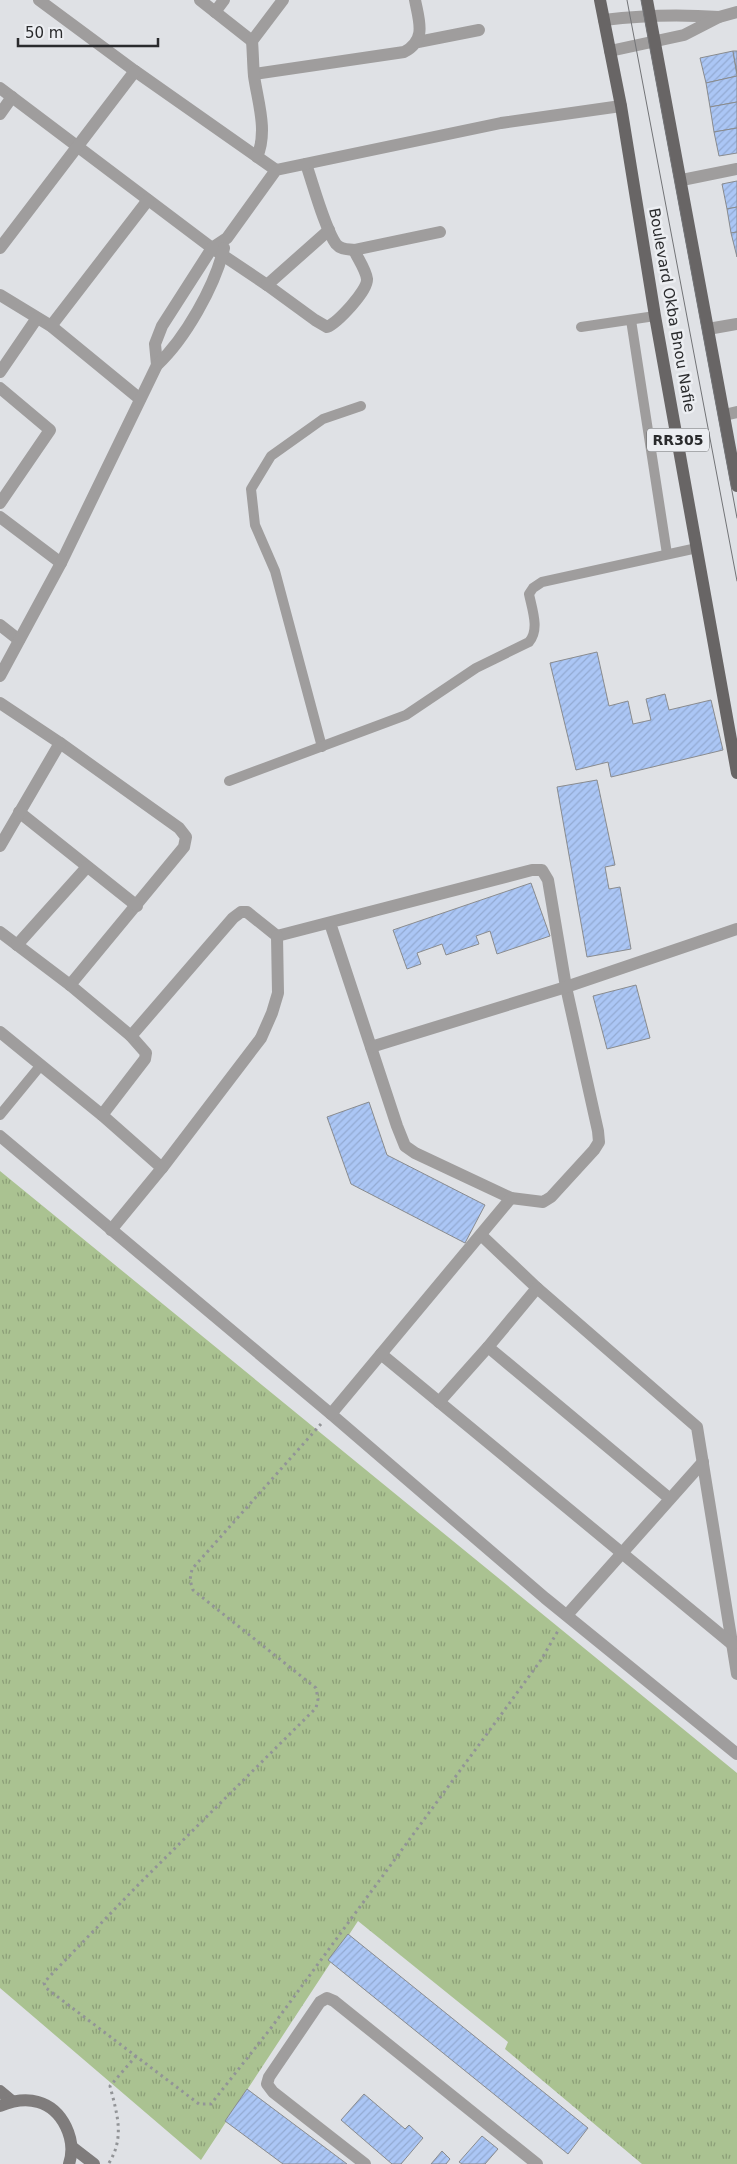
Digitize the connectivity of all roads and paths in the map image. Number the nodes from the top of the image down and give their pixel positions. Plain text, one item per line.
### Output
1 (39, 0) edge
2 (200, 0) edge
3 (224, 0) edge
4 (283, 0) edge
5 (416, 0) edge
6 (600, 0) edge
7 (647, 0) edge
8 (215, 12) junction
9 (737, 12) edge
10 (650, 15) junction
11 (719, 17) junction
12 (604, 20) junction
13 (480, 30) dead end
14 (252, 41) junction
15 (418, 42) junction
16 (655, 42) junction
17 (610, 51) junction
18 (135, 70) junction
19 (254, 74) junction
20 (0, 88) edge
21 (12, 97) junction
22 (621, 106) junction
23 (0, 114) edge
24 (78, 147) junction
25 (257, 157) junction
26 (306, 164) junction
27 (737, 169) edge
28 (276, 170) junction
29 (682, 180) junction
30 (148, 200) junction
31 (329, 230) junction
32 (440, 232) dead end
33 (0, 248) edge
34 (354, 250) junction
35 (217, 252) junction
36 (267, 285) junction
37 (0, 295) edge
38 (655, 316) junction
39 (37, 318) junction
40 (632, 320) junction
41 (737, 324) edge
42 (51, 326) junction
43 (581, 327) dead end
44 (708, 329) junction
45 (157, 366) junction
46 (0, 372) edge
47 (0, 388) edge
48 (140, 400) junction
49 (361, 406) dead end
50 (737, 412) edge
51 (724, 415) junction
52 (736, 478) edge
53 (0, 503) edge
54 (0, 517) edge
55 (697, 548) junction
56 (667, 554) junction
57 (62, 563) junction
58 (0, 625) edge
59 (19, 640) junction
60 (0, 676) edge
61 (0, 703) edge
62 (60, 743) junction
63 (322, 747) junction
64 (737, 773) edge
65 (229, 781) dead end
66 (19, 812) junction
67 (0, 846) edge
68 (87, 866) junction
69 (136, 906) junction
70 (330, 922) junction
71 (737, 928) edge
72 (0, 932) edge
73 (278, 936) junction
74 (17, 946) junction
75 (70, 986) junction
76 (566, 987) junction
77 (0, 1032) edge
78 (131, 1036) junction
79 (371, 1047) junction
80 (40, 1065) junction
81 (0, 1114) edge
82 (102, 1116) junction
83 (0, 1136) edge
84 (162, 1168) junction
85 (511, 1198) junction
86 (111, 1230) junction
87 (481, 1235) junction
88 (537, 1288) junction
89 (488, 1347) junction
90 (381, 1354) junction
91 (439, 1402) junction
92 (331, 1414) junction
93 (703, 1462) junction
94 (669, 1498) junction
95 (622, 1552) junction
96 (737, 1586) edge
97 (724, 1588) junction
98 (567, 1615) junction
99 (732, 1644) junction
100 (737, 1674) edge
101 (737, 1754) edge
102 (136, 2056) junction
103 (0, 2091) edge
104 (6, 2104) edge
105 (72, 2147) junction
106 (69, 2164) edge
107 (94, 2164) edge
108 (109, 2164) edge
109 (365, 2164) edge
110 (537, 2164) edge

1 - 18 street
2 - 8 street
3 - 8 street
4 - 14 street
5 - 15 street
6 - 12 main road, Boulevard Okba Bnou Nafie / RR305
7 - 10 main road, RR305
8 - 14 street
9 - 11 street
10 - 11 street
10 - 12 street
10 - 16 main road, RR305
11 - 16 street
12 - 17 main road, Boulevard Okba Bnou Nafie / RR305
13 - 15 street
14 - 19 street
15 - 19 street
16 - 17 street
16 - 29 main road, RR305
17 - 22 main road, Boulevard Okba Bnou Nafie / RR305
18 - 24 street
18 - 25 street
19 - 25 street
20 - 21 street
21 - 23 street
21 - 24 street
22 - 26 street
22 - 38 main road, Boulevard Okba Bnou Nafie / RR305
24 - 30 street
24 - 33 street
25 - 28 street
26 - 28 street
26 - 31 street
27 - 29 street
28 - 35 street
29 - 44 main road, RR305
30 - 35 street
30 - 42 street
31 - 34 street
31 - 36 street
32 - 34 street
34 - 36 street
35 - 36 street
35 - 45 street
35 - 45 street
37 - 39 street
38 - 40 lane
38 - 55 main road, Boulevard Okba Bnou Nafie / RR305
39 - 42 street
39 - 46 street
40 - 43 lane
40 - 56 lane
41 - 44 street
42 - 48 street
44 - 51 main road, RR305
45 - 48 street
47 - 53 street
48 - 57 street
49 - 63 lane
50 - 51 street
51 - 52 main road, RR305
54 - 57 street
55 - 56 lane
55 - 64 main road, Boulevard Okba Bnou Nafie / RR305
56 - 63 lane
57 - 59 street
58 - 59 street
59 - 60 street
61 - 62 street
62 - 66 street
62 - 69 street
63 - 65 lane
66 - 67 street
66 - 68 street
68 - 69 street
68 - 74 street
69 - 75 street
70 - 73 street
70 - 76 street
70 - 79 street
71 - 76 street
72 - 74 street
73 - 78 street
73 - 84 street
74 - 75 street
75 - 78 street
76 - 79 street
76 - 85 street
77 - 80 street
78 - 82 street
79 - 85 street
80 - 81 lane
80 - 82 street
82 - 84 street
83 - 86 street
84 - 86 street
85 - 87 street
86 - 92 street
87 - 88 street
87 - 90 street
88 - 89 street
88 - 93 street
89 - 91 street
89 - 94 street
90 - 91 street
90 - 92 street
91 - 95 street
92 - 98 street
92 - 102 path
93 - 94 street
93 - 97 street
94 - 95 street
95 - 98 street
95 - 99 street
96 - 97 street
97 - 99 street
98 - 101 street
98 - 102 path
99 - 100 street
102 - 108 path
103 - 104 street
104 - 105 street
105 - 106 street
105 - 107 street
109 - 110 street

